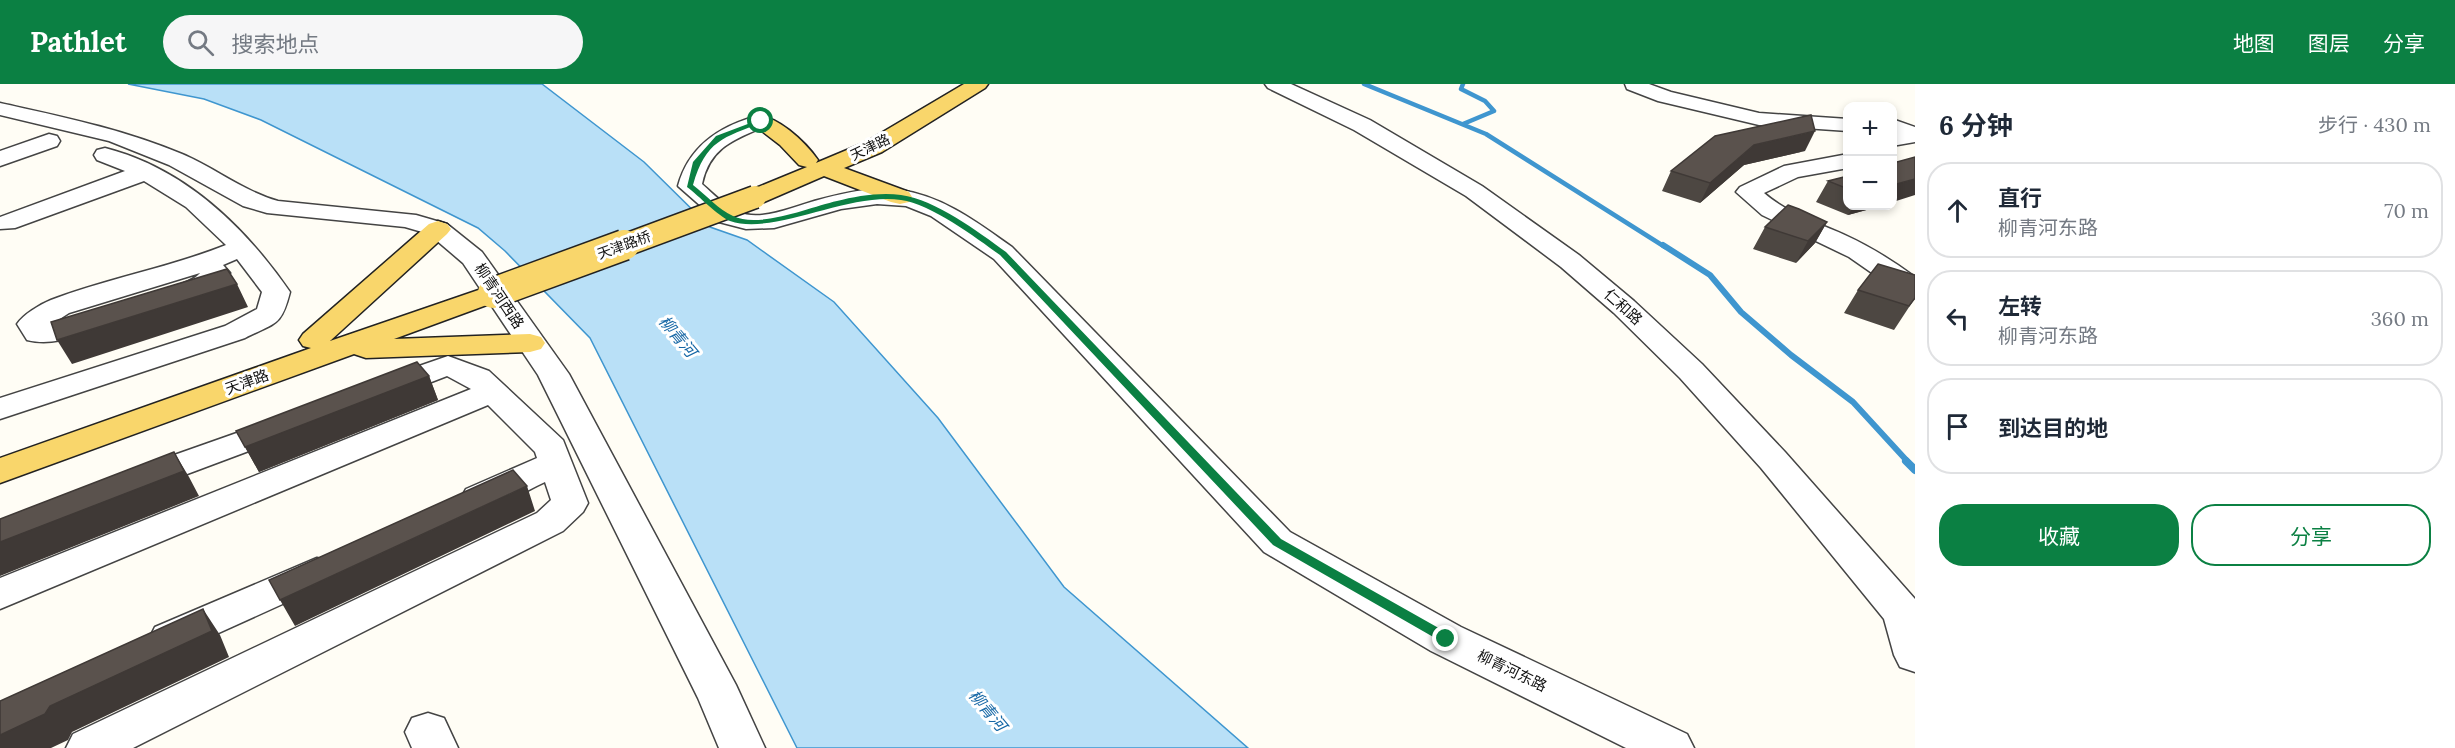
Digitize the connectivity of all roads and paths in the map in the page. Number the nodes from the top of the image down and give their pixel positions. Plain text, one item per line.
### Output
1 (955, 84) edge
2 (978, 84) edge
3 (1275, 84) edge
4 (1284, 84) edge
5 (1634, 85) edge
6 (0, 109) edge
7 (761, 121) joint
8 (1843, 126) edge
9 (0, 131) edge
10 (49, 141) junction
11 (0, 159) edge
12 (1843, 162) edge
13 (815, 164) junction
14 (145, 172) junction
15 (745, 193) joint
16 (900, 197) junction
17 (6, 223) dead end
18 (438, 229) junction
19 (241, 248) junction
20 (205, 262) junction
21 (487, 287) joint
22 (1915, 290) edge
23 (530, 343) junction
24 (325, 345) junction
25 (491, 392) junction
26 (359, 398) edge
27 (0, 408) edge
28 (314, 415) edge
29 (0, 450) edge
30 (556, 463) junction
31 (0, 471) edge
32 (112, 490) edge
33 (447, 512) edge
34 (349, 557) edge
35 (0, 594) edge
36 (1912, 618) edge
37 (142, 651) edge
38 (1915, 655) edge
39 (89, 748) edge
40 (742, 748) edge
41 (1671, 748) edge

1 - 13 main road, 天津路
2 - 13 main road, 天津路
3 - 36 street, 仁和路
4 - 36 street, 仁和路
5 - 8 street
6 - 18 street, 柳青河西路
7 - 13 main road
7 - 16 street, 柳青河东路
9 - 10 street
10 - 11 street
10 - 14 street
12 - 22 street
13 - 15 main road, 天津路
13 - 16 main road
14 - 17 street
14 - 19 street
15 - 21 main road, 天津路桥, bridge
16 - 41 street, 柳青河东路
18 - 23 street, 柳青河西路
18 - 24 main road
19 - 20 street
19 - 27 street
20 - 20 street
21 - 24 main road, 天津路
23 - 24 main road
23 - 40 street, 柳青河西路
24 - 29 main road, 天津路
24 - 31 main road, 天津路
25 - 26 street
25 - 30 street
25 - 35 street
28 - 32 street
30 - 33 street
30 - 39 street
34 - 37 street
36 - 38 street, 仁和路

